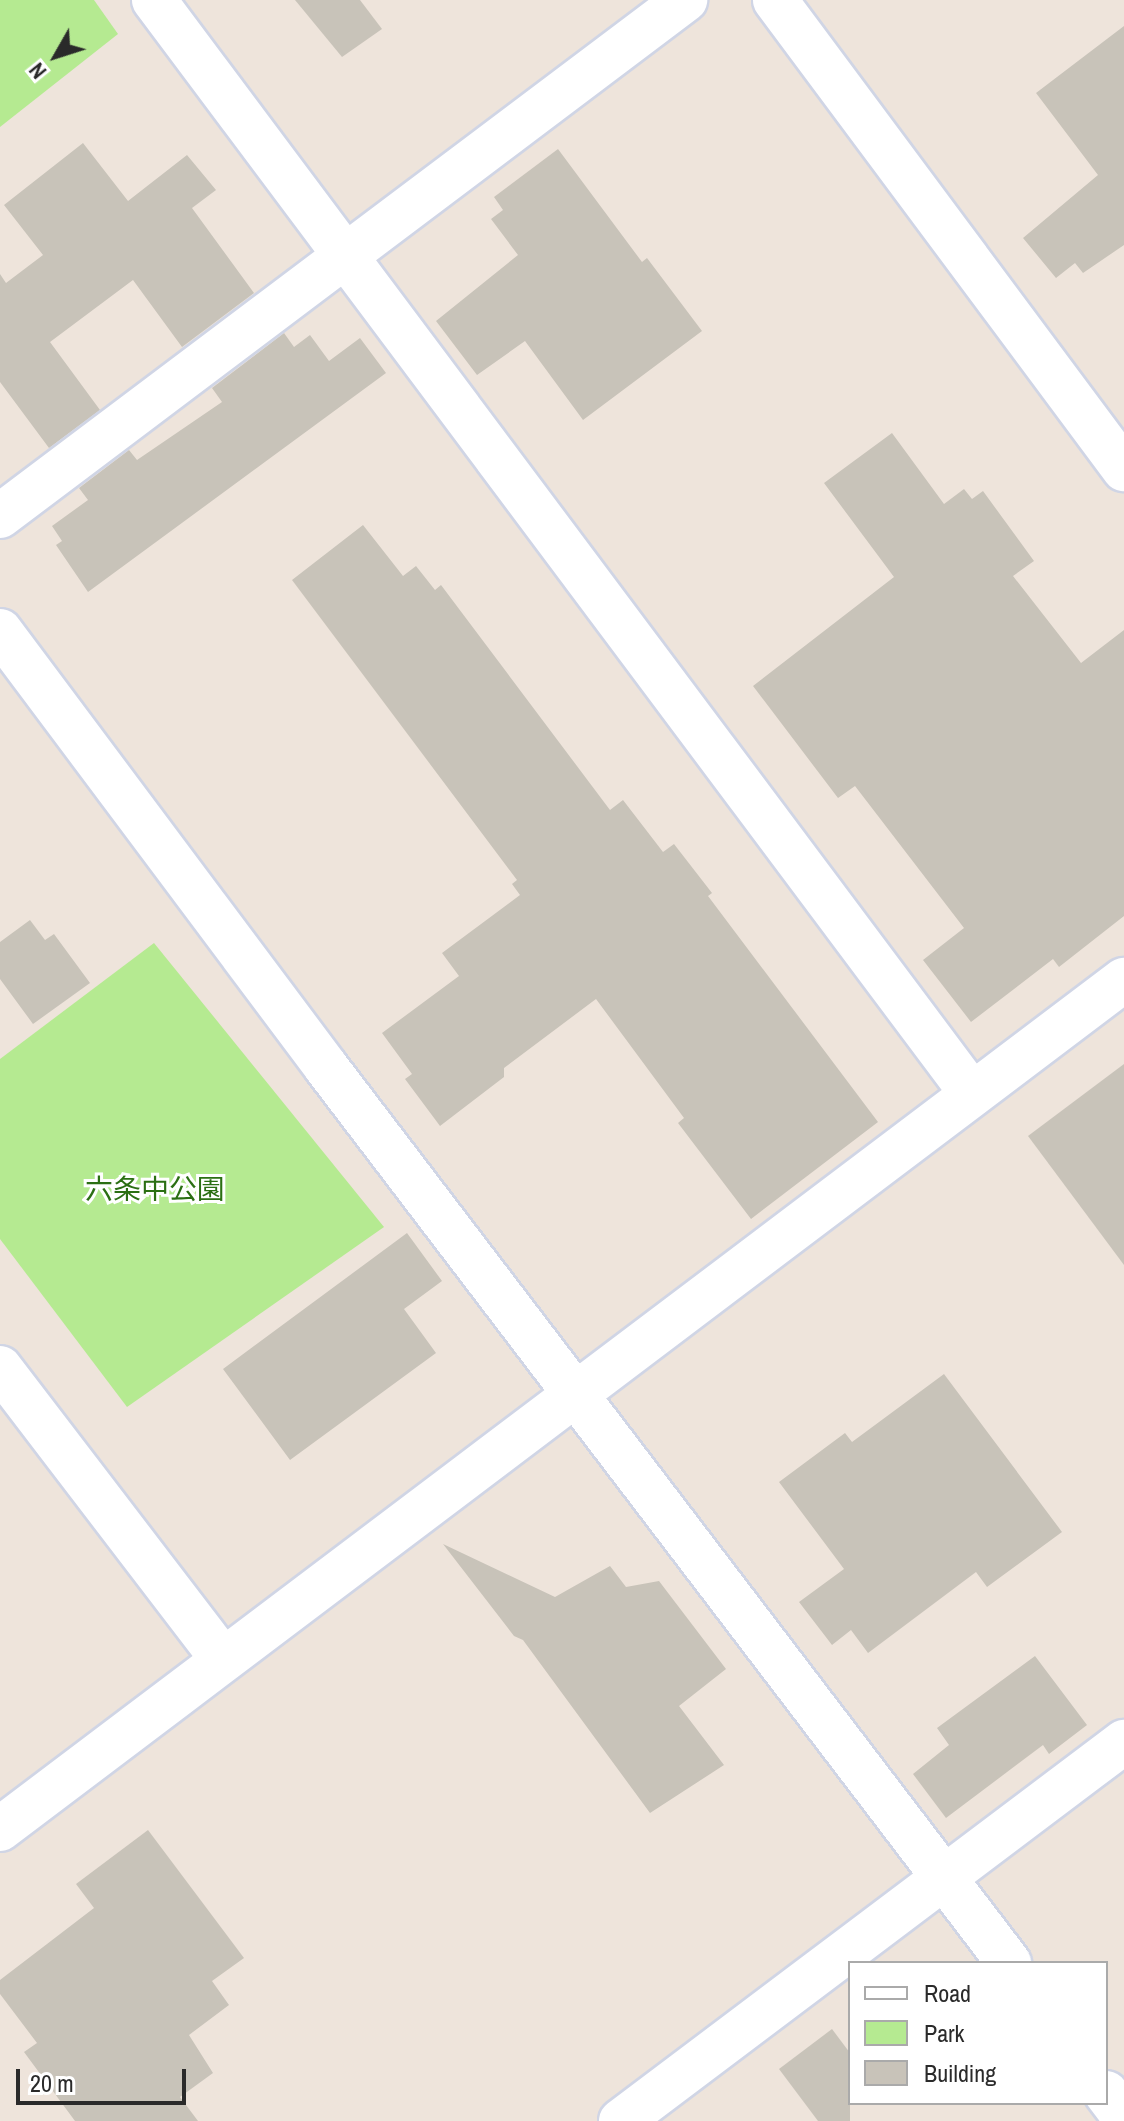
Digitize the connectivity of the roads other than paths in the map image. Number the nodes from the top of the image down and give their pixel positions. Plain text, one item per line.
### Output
1 (154, 0) edge
2 (685, 0) edge
3 (775, 0) edge
4 (345, 257) junction
5 (1124, 469) edge
6 (0, 516) edge
7 (0, 631) edge
8 (1124, 980) edge
9 (972, 1094) junction
10 (0, 1368) edge
11 (579, 1394) junction
12 (222, 1658) junction
13 (1124, 1742) edge
14 (0, 1829) edge
15 (946, 1877) junction
16 (1008, 1961) edge
17 (1108, 2096) edge
18 (1124, 2117) edge
19 (621, 2121) edge

1 - 4 street
2 - 4 street
3 - 5 street
4 - 6 street
4 - 9 street
7 - 11 street
8 - 9 street
9 - 11 street
10 - 12 street
11 - 12 street
11 - 15 street
12 - 14 street
13 - 15 street
15 - 16 street
15 - 19 street
17 - 18 street

